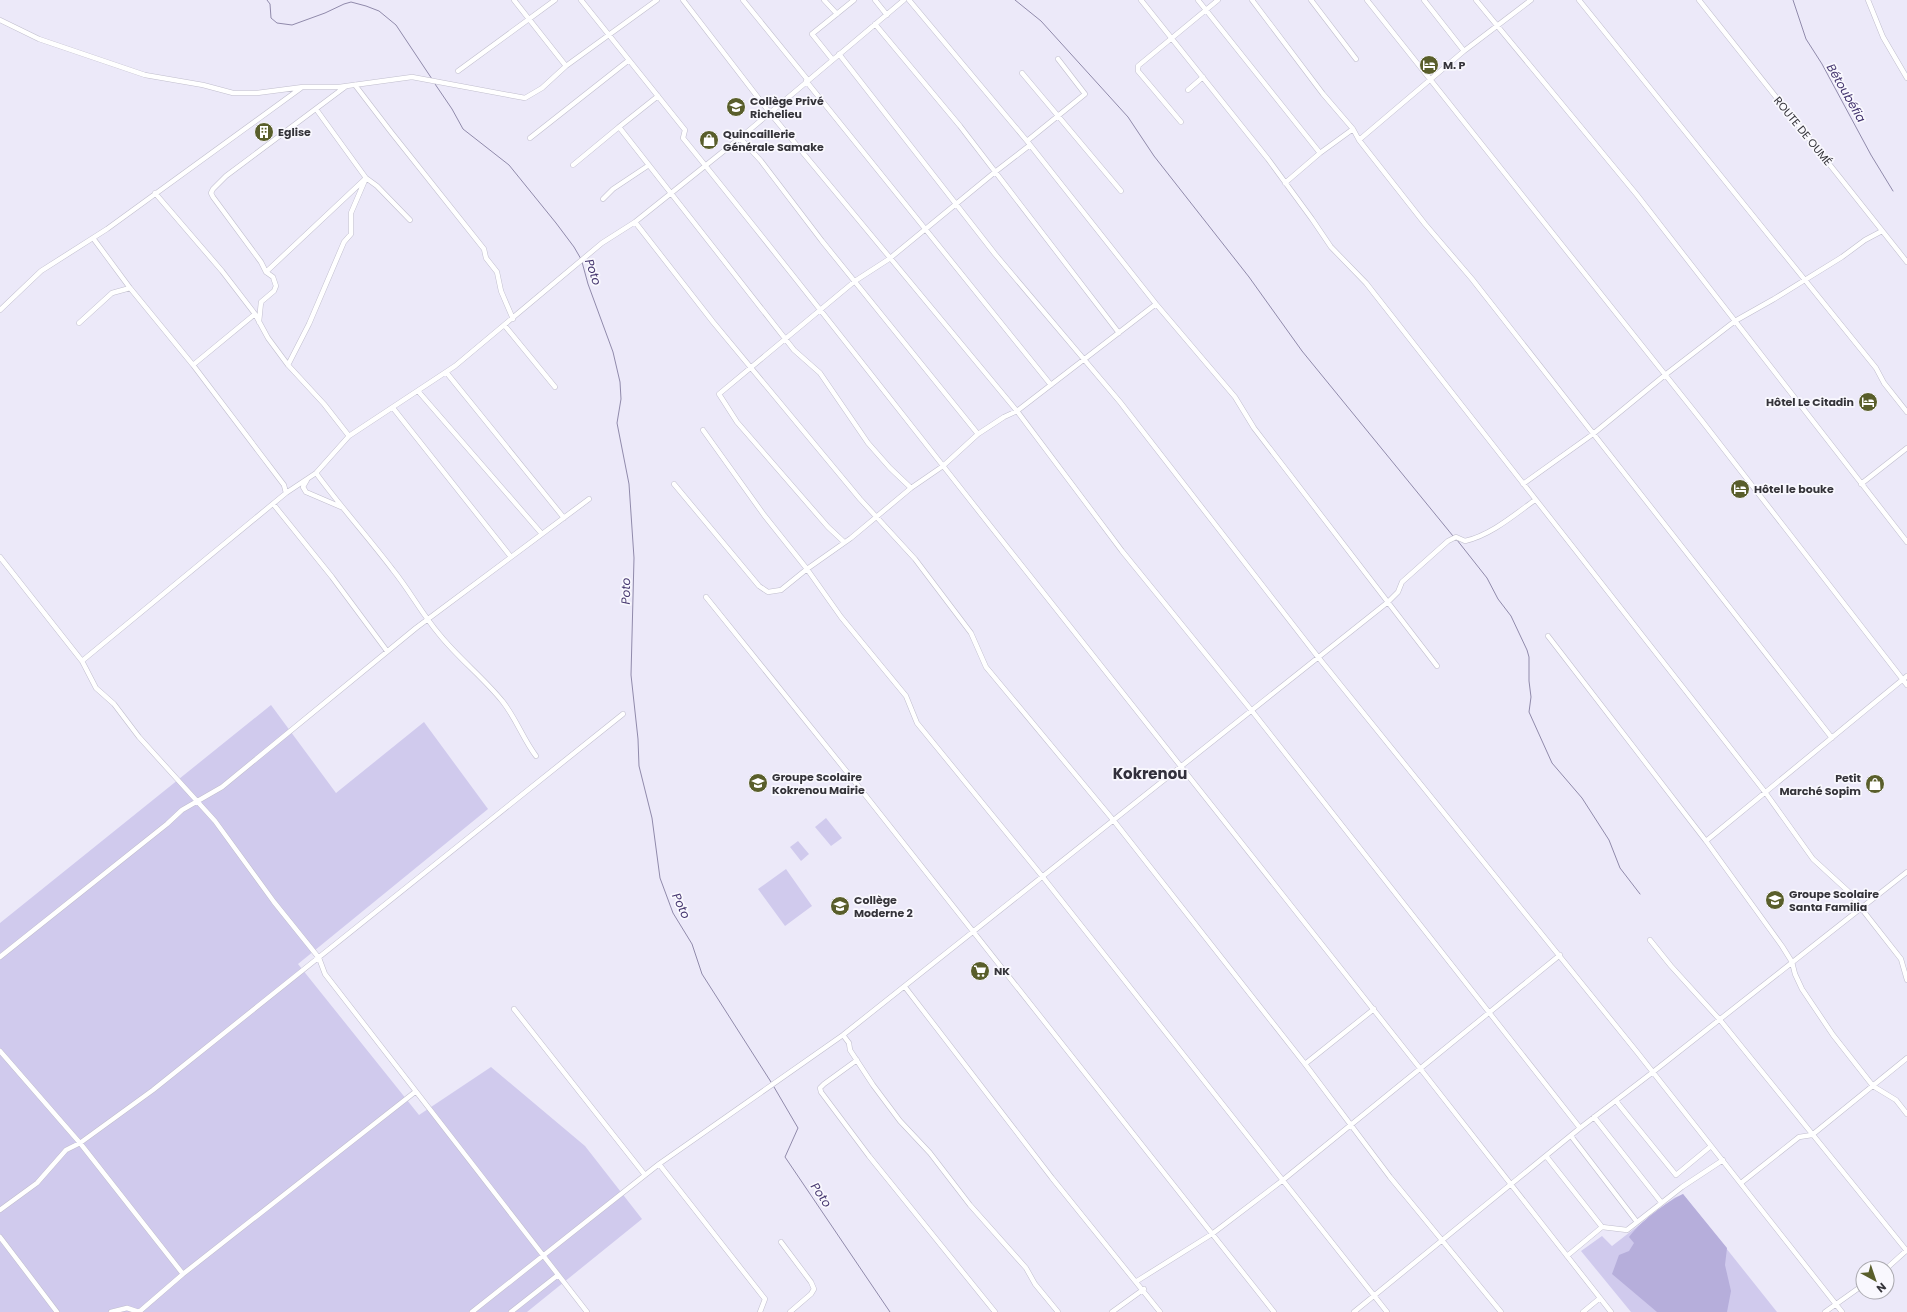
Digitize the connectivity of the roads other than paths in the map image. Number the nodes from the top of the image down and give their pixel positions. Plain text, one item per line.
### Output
1 (514, 0) edge
2 (555, 0) edge
3 (581, 0) edge
4 (657, 0) edge
5 (683, 0) edge
6 (743, 0) edge
7 (824, 0) edge
8 (854, 0) edge
9 (875, 0) edge
10 (904, 0) edge
11 (909, 0) edge
12 (1142, 0) edge
13 (1198, 0) edge
14 (1218, 0) edge
15 (1252, 0) edge
16 (1311, 0) edge
17 (1367, 0) edge
18 (1424, 0) edge
19 (1476, 0) edge
20 (1531, 0) edge
21 (1579, 0) edge
22 (1699, 0) edge
23 (1868, 0) edge
24 (1206, 10) junction
25 (837, 14) junction
26 (887, 15) junction
27 (528, 19) junction
28 (0, 20) edge
29 (875, 24) junction
30 (1497, 25) junction
31 (609, 35) junction
32 (1172, 39) junction
33 (1464, 51) junction
34 (839, 54) junction
35 (832, 59) junction
36 (1356, 59) dead end
37 (629, 60) junction
38 (1058, 60) dead end
39 (566, 66) junction
40 (458, 71) dead end
41 (1022, 74) dead end
42 (1203, 77) junction
43 (1907, 78) edge
44 (806, 80) junction
45 (1430, 80) junction
46 (355, 85) junction
47 (346, 86) junction
48 (303, 87) junction
49 (1188, 90) dead end
50 (658, 96) junction
51 (316, 110) junction
52 (770, 113) junction
53 (1058, 117) junction
54 (1181, 122) dead end
55 (619, 127) junction
56 (1353, 129) junction
57 (530, 138) dead end
58 (740, 138) junction
59 (1359, 140) junction
60 (1029, 143) junction
61 (1320, 153) junction
62 (573, 165) dead end
63 (649, 165) junction
64 (705, 165) junction
65 (995, 172) junction
66 (366, 178) junction
67 (1285, 182) junction
68 (1120, 191) dead end
69 (670, 192) junction
70 (155, 193) junction
71 (603, 199) dead end
72 (956, 203) junction
73 (410, 220) dead end
74 (635, 222) junction
75 (926, 229) junction
76 (1882, 231) junction
77 (93, 238) junction
78 (889, 259) junction
79 (1906, 260) edge
80 (266, 272) junction
81 (1806, 280) junction
82 (855, 281) junction
83 (130, 288) junction
84 (1156, 304) junction
85 (0, 310) edge
86 (821, 310) junction
87 (255, 314) junction
88 (513, 319) junction
89 (1735, 321) junction
90 (259, 322) junction
91 (79, 323) dead end
92 (505, 326) junction
93 (1119, 333) junction
94 (786, 339) junction
95 (1083, 360) junction
96 (193, 365) junction
97 (288, 366) junction
98 (750, 367) junction
99 (446, 372) junction
100 (1665, 374) junction
101 (1051, 385) junction
102 (555, 387) dead end
103 (418, 391) junction
104 (393, 408) junction
105 (1016, 411) junction
106 (1907, 412) edge
107 (703, 430) dead end
108 (978, 434) junction
109 (1593, 434) junction
110 (349, 436) junction
111 (1907, 448) edge
112 (943, 466) junction
113 (316, 473) junction
114 (308, 478) junction
115 (674, 484) dead end
116 (1523, 484) junction
117 (1861, 484) junction
118 (911, 488) junction
119 (286, 493) junction
120 (589, 500) dead end
121 (1535, 500) junction
122 (274, 505) junction
123 (341, 507) junction
124 (877, 516) junction
125 (564, 518) junction
126 (542, 534) junction
127 (844, 542) junction
128 (1907, 542) edge
129 (0, 557) edge
130 (511, 557) junction
131 (808, 569) junction
132 (706, 597) dead end
133 (1388, 602) junction
134 (427, 619) junction
135 (1548, 636) dead end
136 (387, 650) junction
137 (1318, 657) junction
138 (82, 661) junction
139 (1437, 666) dead end
140 (1905, 678) edge
141 (1907, 685) edge
142 (1252, 711) junction
143 (622, 714) dead end
144 (1832, 738) junction
145 (536, 756) dead end
146 (1182, 766) junction
147 (1766, 792) junction
148 (197, 803) junction
149 (1114, 821) junction
150 (1706, 841) junction
151 (1907, 872) edge
152 (1042, 876) junction
153 (1861, 908) junction
154 (973, 932) junction
155 (1650, 940) dead end
156 (1560, 955) junction
157 (0, 957) edge
158 (319, 958) junction
159 (1792, 962) junction
160 (1907, 980) edge
161 (904, 987) junction
162 (514, 1009) dead end
163 (1374, 1009) junction
164 (1490, 1013) junction
165 (1720, 1020) junction
166 (843, 1036) junction
167 (0, 1051) edge
168 (1907, 1058) edge
169 (857, 1060) junction
170 (1305, 1064) junction
171 (1421, 1068) junction
172 (1653, 1072) junction
173 (1873, 1086) junction
174 (415, 1092) junction
175 (1616, 1101) junction
176 (1907, 1114) edge
177 (1594, 1117) junction
178 (1351, 1125) junction
179 (1580, 1128) junction
180 (1812, 1135) junction
181 (1571, 1136) junction
182 (80, 1143) junction
183 (1711, 1146) junction
184 (1546, 1156) junction
185 (1723, 1160) junction
186 (659, 1164) junction
187 (645, 1175) junction
188 (1283, 1180) junction
189 (1741, 1183) junction
190 (1511, 1184) junction
191 (1661, 1202) junction
192 (0, 1210) edge
193 (1637, 1222) junction
194 (1602, 1227) junction
195 (1212, 1234) junction
196 (0, 1237) edge
197 (1443, 1240) junction
198 (781, 1242) dead end
199 (1907, 1251) edge
200 (543, 1256) junction
201 (1567, 1256) junction
202 (1895, 1261) edge
203 (182, 1274) junction
204 (558, 1275) junction
205 (1137, 1281) junction
206 (1144, 1289) junction
207 (1855, 1291) edge
208 (1375, 1296) junction
209 (1600, 1298) junction
210 (1836, 1304) junction
211 (57, 1312) edge
212 (111, 1312) edge
213 (139, 1312) edge
214 (472, 1312) edge
215 (511, 1312) edge
216 (587, 1312) edge
217 (760, 1312) edge
218 (790, 1312) edge
219 (995, 1312) edge
220 (1058, 1312) edge
221 (1112, 1312) edge
222 (1160, 1312) edge
223 (1274, 1312) edge
224 (1354, 1312) edge
225 (1387, 1312) edge
226 (1501, 1312) edge
227 (1583, 1312) edge
228 (1611, 1312) edge
229 (1825, 1312) edge
230 (1842, 1312) edge

1 - 27 street
2 - 27 street
3 - 31 street
4 - 31 street
5 - 52 street
6 - 44 street
7 - 25 street
8 - 25 street
9 - 26 street
10 - 26 street
11 - 60 street
12 - 32 street
13 - 24 street
14 - 24 street
15 - 56 street
16 - 36 street
17 - 45 street
18 - 33 street
19 - 30 street
20 - 30 street
21 - 81 street
22 - 76 street, ROUTE DE OUMÉ
23 - 43 street
24 - 32 street
24 - 61 street
25 - 35 street
26 - 29 street
27 - 39 street
27 - 40 street
28 - 48 street
29 - 34 street
29 - 65 street
30 - 33 street
30 - 89 street
31 - 37 street
31 - 39 street
32 - 42 street
32 - 54 street
33 - 45 street
34 - 35 street
34 - 72 street
35 - 44 street
37 - 50 street
37 - 57 street
38 - 53 street
39 - 46 street
41 - 53 street
42 - 49 street
42 - 67 street
44 - 52 street
44 - 75 street
45 - 59 street
45 - 100 street
46 - 47 street
46 - 88 street
47 - 48 street
47 - 51 street
48 - 70 street
50 - 55 street
50 - 64 street
51 - 66 street
51 - 80 street
52 - 58 street
52 - 78 street
53 - 60 street
53 - 68 street
55 - 62 street
55 - 63 street
56 - 59 street
56 - 61 street
58 - 64 street
58 - 82 street
59 - 109 street
60 - 65 street
60 - 84 street
61 - 67 street
63 - 69 street
63 - 71 street
64 - 69 street
64 - 86 street
65 - 72 street
65 - 93 street
66 - 73 street
66 - 80 street
66 - 97 street
67 - 116 street
69 - 74 street
69 - 94 street
70 - 77 street
70 - 87 street
72 - 75 street
72 - 95 street
74 - 88 street
74 - 98 street
75 - 78 street
75 - 101 street
76 - 79 street, ROUTE DE OUMÉ
76 - 81 street
77 - 83 street
77 - 85 street
78 - 82 street
78 - 105 street
80 - 90 street
81 - 89 street
81 - 106 street
82 - 86 street
82 - 108 street
83 - 91 street
83 - 96 street
84 - 93 street
84 - 133 street
86 - 94 street
86 - 112 street
87 - 90 street
87 - 96 street
88 - 92 street
89 - 100 street
89 - 117 street
90 - 97 street
92 - 99 street
92 - 102 street
93 - 95 street
94 - 98 street
94 - 118 street
95 - 101 street
95 - 137 street
96 - 119 street
97 - 110 street
98 - 124 street
98 - 127 street
99 - 103 street
99 - 125 street
100 - 109 street
100 - 140 street
101 - 105 street
103 - 104 street
103 - 126 street
104 - 110 street
104 - 130 street
105 - 108 street
105 - 142 street
107 - 131 street
108 - 112 street
109 - 116 street
109 - 144 street
110 - 113 street
111 - 117 street
112 - 118 street
112 - 146 street
113 - 114 street
113 - 123 street
114 - 119 street
114 - 123 street
115 - 131 street
116 - 121 street
117 - 128 street
118 - 124 street
119 - 122 street
120 - 125 street
121 - 133 street
121 - 147 street
122 - 136 street
122 - 138 street
123 - 134 street
124 - 127 street
124 - 149 street
125 - 126 street
126 - 130 street
127 - 131 street
129 - 138 street
130 - 134 street
131 - 152 street
132 - 154 street
133 - 137 street
133 - 139 street
134 - 136 street
134 - 145 street
135 - 150 street
136 - 148 street
137 - 142 street
137 - 156 street
138 - 148 street
140 - 141 street
140 - 144 street
142 - 146 street
142 - 164 street
143 - 158 street
144 - 147 street
146 - 149 street
146 - 163 street
147 - 150 street
147 - 153 street
148 - 157 street
148 - 158 street
149 - 152 street
149 - 170 street
150 - 159 street
151 - 153 street
152 - 154 street
152 - 188 street
153 - 159 street
153 - 160 street
154 - 161 street
154 - 195 street
155 - 165 street
156 - 164 street
156 - 172 street
158 - 174 street
158 - 182 street
159 - 165 street
159 - 173 street
161 - 166 street
161 - 205 street
162 - 187 street
163 - 170 street
163 - 171 street
164 - 171 street
164 - 179 street
165 - 172 street
165 - 180 street
166 - 169 street
166 - 186 street
167 - 182 street
168 - 173 street
169 - 219 street
169 - 220 street
170 - 178 street
171 - 178 street
171 - 190 street
172 - 175 street
172 - 183 street
173 - 176 street
173 - 180 street
174 - 200 street
174 - 203 street
175 - 177 street
175 - 183 street
177 - 179 street
177 - 191 street
178 - 188 street
178 - 197 street
179 - 181 street
180 - 189 street
180 - 199 street
181 - 184 street
181 - 193 street
182 - 192 street
182 - 203 street
183 - 185 street
184 - 190 street
184 - 194 street
185 - 189 street
185 - 191 street
186 - 187 street
186 - 217 street
187 - 200 street
188 - 195 street
188 - 208 street
189 - 210 street
190 - 197 street
190 - 201 street
191 - 193 street
193 - 194 street
194 - 201 street
195 - 205 street
195 - 223 street
196 - 211 street
197 - 208 street
197 - 226 street
198 - 218 street
199 - 202 street
200 - 204 street
200 - 214 street
201 - 209 street
203 - 213 street
204 - 215 street
204 - 216 street
205 - 206 street
206 - 221 street
206 - 222 street
207 - 210 street
208 - 224 street
208 - 225 street
209 - 227 street
209 - 228 street
210 - 229 street
210 - 230 street
212 - 213 street

